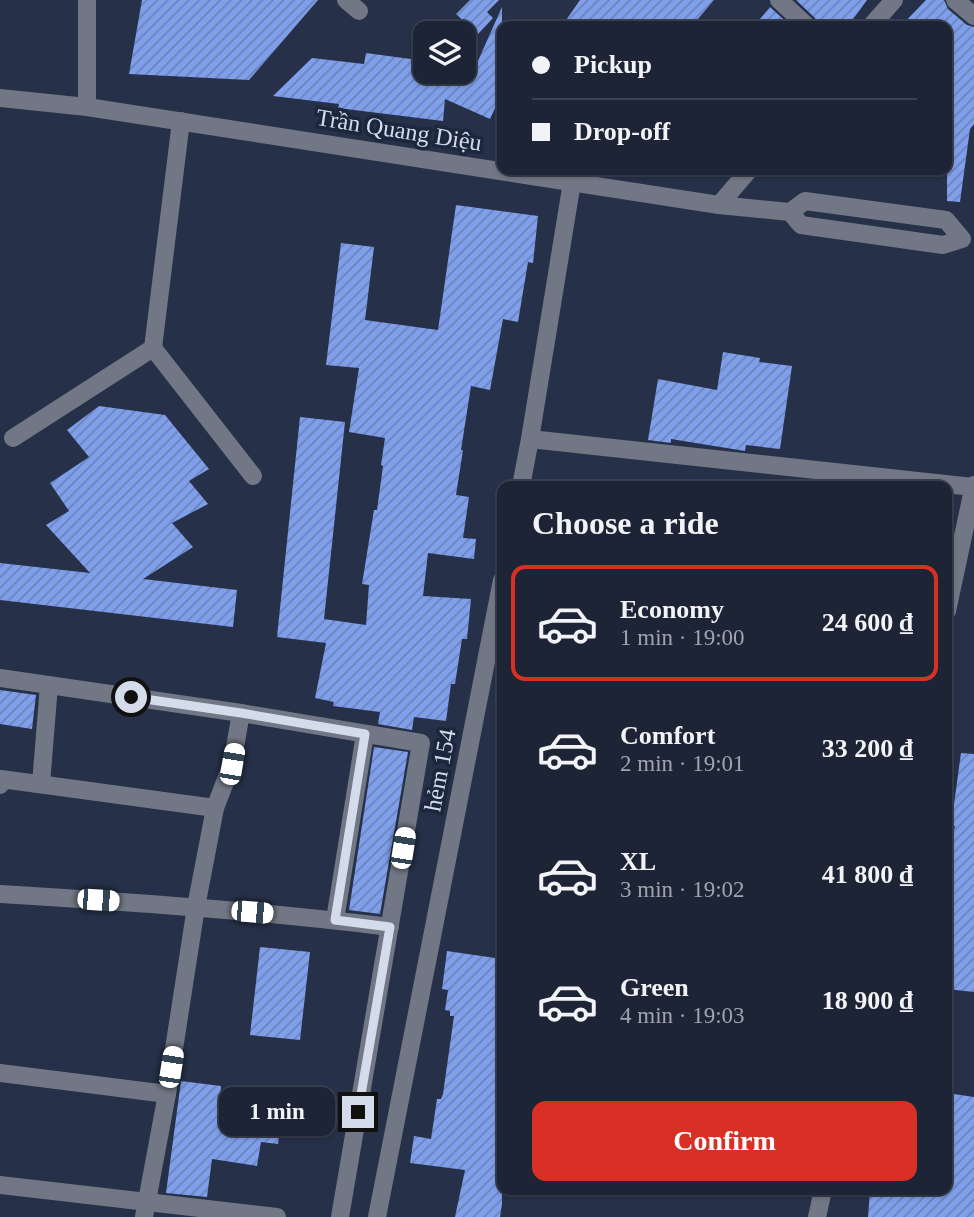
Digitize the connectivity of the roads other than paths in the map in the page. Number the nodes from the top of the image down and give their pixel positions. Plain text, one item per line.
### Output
1 (87, 0) edge
2 (779, 0) edge
3 (894, 0) edge
4 (955, 0) edge
5 (974, 16) edge
6 (802, 21) edge
7 (876, 21) edge
8 (0, 98) edge
9 (87, 107) junction
10 (181, 121) junction
11 (497, 170) edge
12 (527, 175) edge
13 (745, 175) edge
14 (572, 182) junction
15 (719, 205) junction
16 (790, 212) junction
17 (968, 240) edge
18 (153, 348) junction
19 (12, 438) dead end
20 (530, 439) junction
21 (253, 476) dead end
22 (522, 481) edge
23 (927, 481) edge
24 (952, 484) edge
25 (974, 486) edge
26 (952, 588) edge
27 (497, 605) edge
28 (0, 678) edge
29 (49, 685) junction
30 (241, 713) junction
31 (365, 734) junction
32 (41, 784) junction
33 (0, 785) edge
34 (215, 808) junction
35 (0, 894) edge
36 (196, 907) junction
37 (335, 920) junction
38 (390, 927) junction
39 (0, 1073) edge
40 (167, 1094) junction
41 (0, 1185) edge
42 (822, 1195) edge
43 (145, 1209) edge
44 (277, 1217) edge
45 (340, 1217) edge
46 (377, 1217) edge
47 (817, 1217) edge

1 - 9 street
2 - 6 street
3 - 7 street
4 - 5 street
8 - 9 street, Trần Quang Diệu
9 - 10 street, Trần Quang Diệu
10 - 11 street, Trần Quang Diệu
10 - 18 street
12 - 14 street, Trần Quang Diệu
13 - 15 street
14 - 15 street, Trần Quang Diệu
14 - 20 street
15 - 16 street, Trần Quang Diệu
16 - 17 street, Trần Quang Diệu
16 - 17 street, Trần Quang Diệu
18 - 19 street
18 - 21 street
20 - 22 street
20 - 23 street
24 - 25 street
25 - 26 street
27 - 46 street, hẻm 154
28 - 29 street
29 - 30 street
29 - 32 street
30 - 31 street
30 - 34 street
31 - 37 street
31 - 38 street
32 - 33 street
32 - 34 street
34 - 36 street
35 - 36 street
36 - 37 street
36 - 40 street
37 - 38 street
38 - 45 street
39 - 40 street
40 - 43 street
41 - 43 street
42 - 47 street
43 - 44 street

